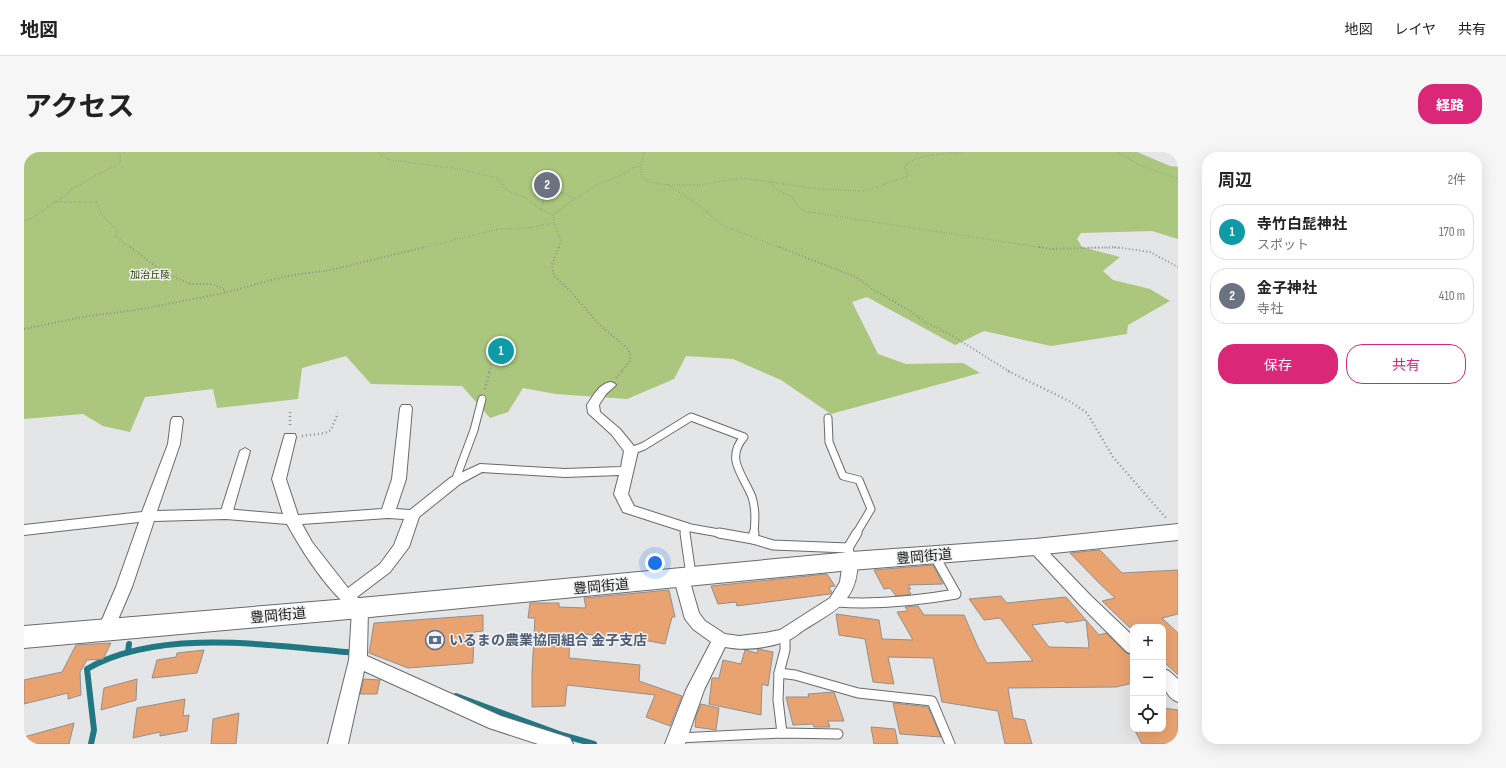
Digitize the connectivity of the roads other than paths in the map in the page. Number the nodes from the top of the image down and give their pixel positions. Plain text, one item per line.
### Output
1 (610, 385) road end
2 (482, 399) road end
3 (406, 408) dead end
4 (828, 418) dead end
5 (177, 420) dead end
6 (290, 438) road end
7 (245, 450) dead end
8 (631, 451) junction
9 (626, 471) junction
10 (455, 481) junction
11 (388, 513) junction
12 (226, 514) junction
13 (413, 515) junction
14 (148, 516) junction
15 (292, 520) junction
16 (1173, 526) edge
17 (685, 527) junction
18 (24, 530) edge
19 (753, 539) junction
20 (1036, 547) junction
21 (850, 555) junction
22 (934, 555) junction
23 (687, 578) junction
24 (836, 602) junction
25 (353, 603) junction
26 (106, 628) junction
27 (785, 635) junction
28 (24, 637) edge
29 (721, 640) junction
30 (1130, 644) edge
31 (358, 660) junction
32 (779, 673) junction
33 (1166, 679) edge
34 (1178, 694) edge
35 (782, 733) junction
36 (838, 734) dead end
37 (676, 741) edge
38 (338, 744) edge
39 (563, 744) edge
40 (950, 744) edge

1 - 8 street
2 - 10 lane
3 - 11 street
4 - 21 lane
5 - 14 street
6 - 15 street
7 - 12 street
8 - 9 street
8 - 19 lane
9 - 10 street
9 - 17 street
10 - 13 street
11 - 13 street
11 - 15 street
12 - 14 street
12 - 15 street
13 - 25 street
14 - 18 street
14 - 26 street
15 - 25 street
16 - 20 main road, 豊岡街道
17 - 19 lane
17 - 23 lane
19 - 21 lane
20 - 22 main road, 豊岡街道
20 - 30 street
21 - 22 main road, 豊岡街道
21 - 23 main road, 豊岡街道
21 - 24 street
22 - 24 lane
23 - 25 main road, 豊岡街道
23 - 29 street
24 - 27 street
25 - 26 main road, 豊岡街道
25 - 31 street
26 - 28 main road, 豊岡街道
27 - 29 street
27 - 32 lane
29 - 37 street
31 - 38 street
31 - 39 street
32 - 35 lane
32 - 40 lane
33 - 34 street
35 - 36 lane
35 - 37 lane

